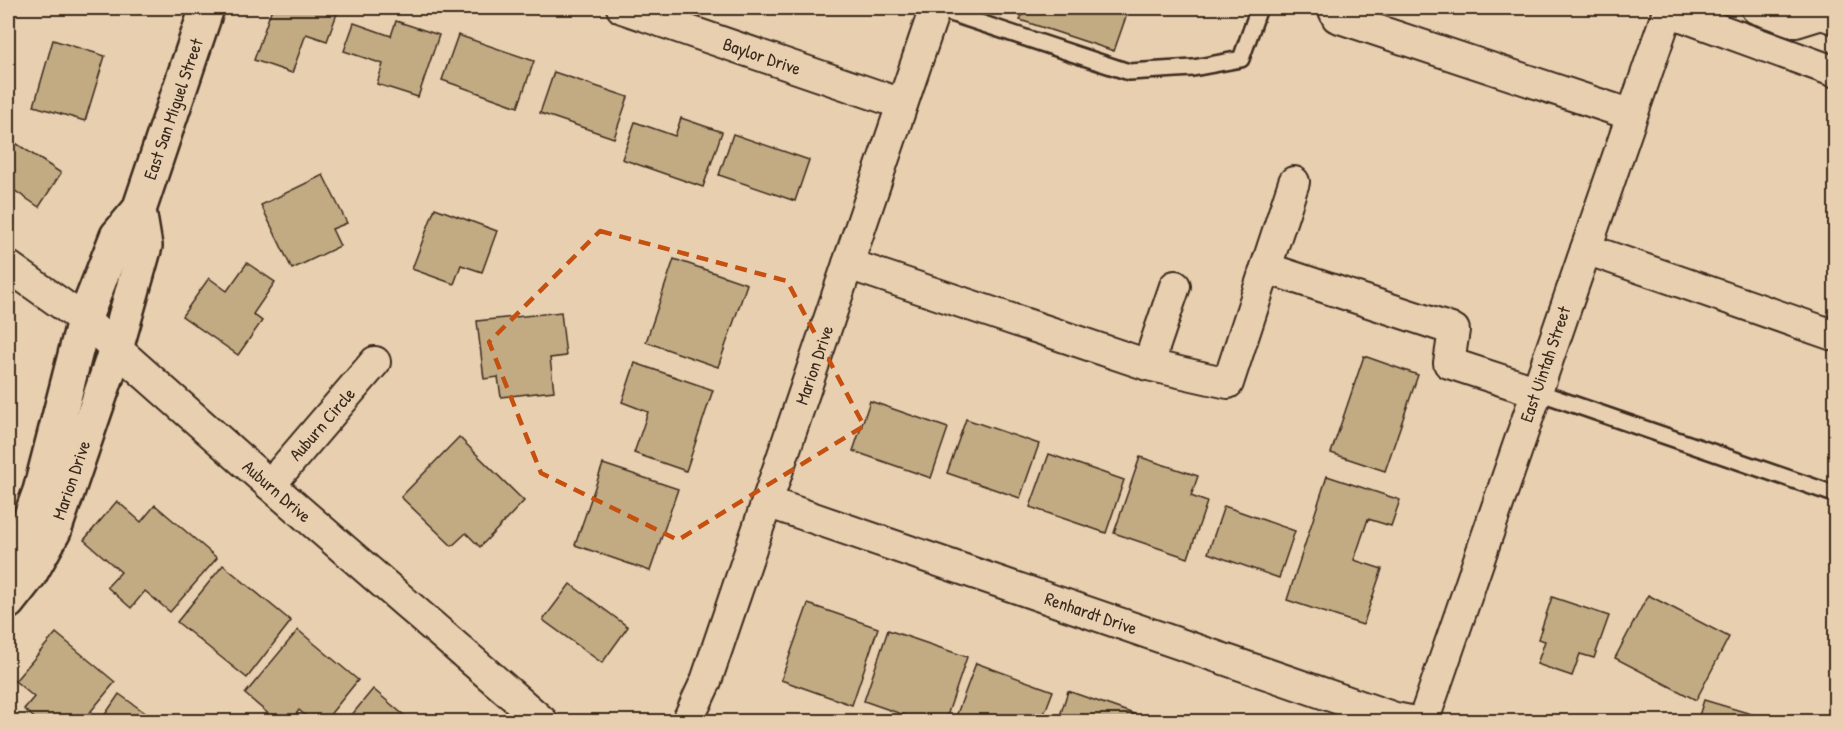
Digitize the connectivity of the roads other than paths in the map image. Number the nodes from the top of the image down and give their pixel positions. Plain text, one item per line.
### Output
1 (207, 8) edge
2 (622, 8) edge
3 (935, 8) edge
4 (1259, 8) edge
5 (1333, 8) edge
6 (1756, 8) edge
7 (1669, 9) edge
8 (1836, 19) edge
9 (1836, 72) edge
10 (902, 104) junction
11 (1632, 116) junction
12 (1294, 182) dead end
13 (139, 210) junction
14 (1586, 249) junction
15 (848, 264) junction
16 (8, 266) edge
17 (1266, 268) junction
18 (1175, 286) dead end
19 (84, 320) junction
20 (1836, 336) edge
21 (116, 349) junction
22 (375, 362) dead end
23 (1148, 364) junction
24 (1535, 391) junction
25 (270, 485) junction
26 (1834, 494) edge
27 (767, 502) junction
28 (8, 560) edge
29 (8, 602) edge
30 (543, 722) edge
31 (687, 722) edge
32 (1415, 722) edge
33 (1423, 722) edge

1 - 13 street, East San Miguel Street
2 - 10 street, Baylor Drive
3 - 4 lane
3 - 10 street, Marion Drive
5 - 11 street
6 - 8 street
7 - 9 street
7 - 11 street, East Uintah Street
10 - 15 street, Marion Drive
11 - 14 street, East Uintah Street
12 - 17 street
13 - 19 street, East San Miguel Street
13 - 21 street, East San Miguel Street
14 - 20 street
14 - 24 street, East Uintah Street
15 - 23 street
15 - 27 street, Marion Drive
16 - 19 street, Auburn Drive
17 - 23 street
17 - 24 street
18 - 23 street
19 - 21 street, Auburn Drive
19 - 28 street, Marion Drive
21 - 25 street, Auburn Drive
21 - 29 street, Marion Drive
22 - 25 street, Auburn Circle
24 - 26 lane
24 - 33 street, East Uintah Street
25 - 30 street, Auburn Drive
27 - 31 street, Marion Drive
27 - 32 street, Renhardt Drive

